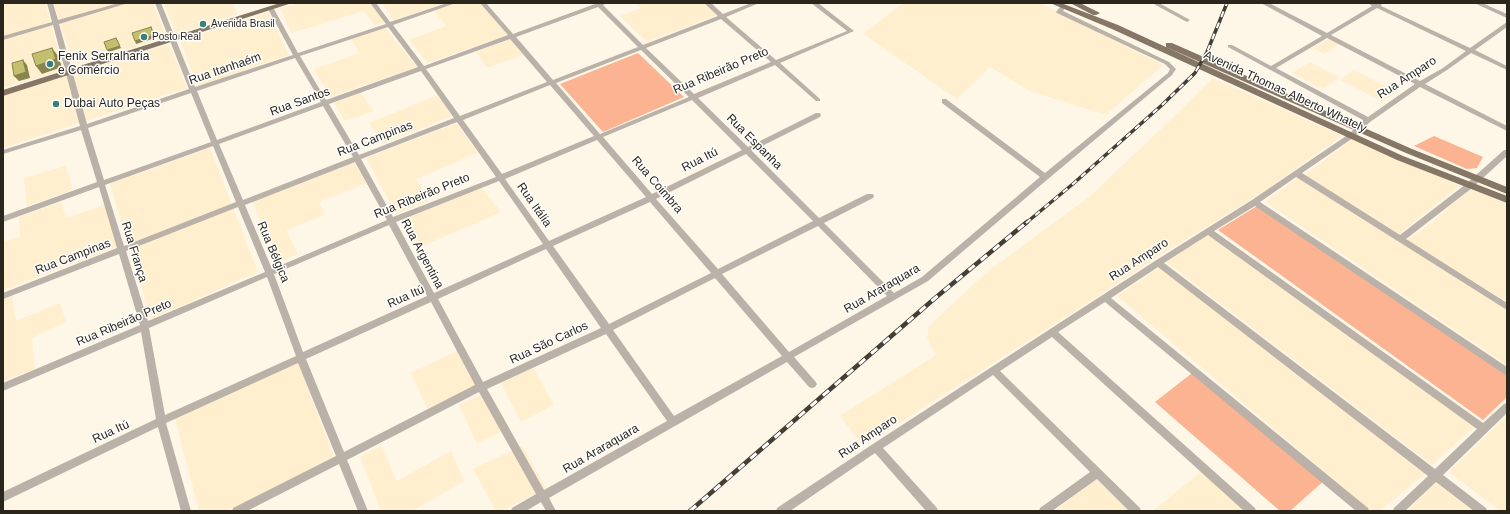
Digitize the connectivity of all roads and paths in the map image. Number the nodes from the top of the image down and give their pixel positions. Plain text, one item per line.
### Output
1 (50, 3) edge
2 (125, 3) edge
3 (158, 3) edge
4 (288, 3) edge
5 (373, 3) edge
6 (453, 3) edge
7 (483, 3) edge
8 (707, 3) edge
9 (756, 3) edge
10 (814, 3) edge
11 (1054, 3) edge
12 (1074, 3) edge
13 (1155, 3) edge
14 (1264, 3) edge
15 (1477, 3) edge
16 (600, 4) edge
17 (1377, 4) edge
18 (1063, 7) junction
19 (271, 9) junction
20 (723, 16) junction
21 (1507, 16) edge
22 (1187, 20) dead end
23 (55, 23) junction
24 (1507, 24) edge
25 (388, 25) junction
26 (1118, 25) junction
27 (1327, 36) junction
28 (511, 37) junction
29 (3, 38) edge
30 (173, 40) junction
31 (1230, 46) dead end
32 (642, 47) junction
33 (1470, 50) junction
34 (297, 56) junction
35 (775, 62) junction
36 (1272, 68) junction
37 (1507, 68) edge
38 (423, 69) junction
39 (1216, 70) junction
40 (70, 72) junction
41 (552, 82) junction
42 (1420, 84) junction
43 (193, 91) junction
44 (3, 92) edge
45 (692, 96) junction
46 (818, 100) dead end
47 (944, 101) dead end
48 (326, 104) junction
49 (818, 115) dead end
50 (458, 119) junction
51 (1368, 120) junction
52 (84, 128) junction
53 (1359, 129) junction
54 (1507, 129) edge
55 (1351, 136) junction
56 (598, 137) junction
57 (215, 144) junction
58 (747, 150) junction
59 (3, 152) edge
60 (1507, 152) edge
61 (358, 158) junction
62 (1297, 174) junction
63 (1045, 177) junction
64 (500, 178) junction
65 (1473, 182) junction
66 (101, 184) junction
67 (1507, 191) edge
68 (870, 196) dead end
69 (651, 198) junction
70 (1507, 200) edge
71 (1255, 202) junction
72 (239, 204) junction
73 (3, 219) edge
74 (391, 221) junction
75 (818, 222) junction
76 (1208, 231) junction
77 (1401, 239) junction
78 (547, 244) junction
79 (121, 250) junction
80 (1158, 263) junction
81 (270, 274) junction
82 (716, 274) junction
83 (3, 296) edge
84 (893, 297) junction
85 (433, 298) junction
86 (1106, 298) junction
87 (1507, 307) edge
88 (145, 327) junction
89 (607, 329) junction
90 (1052, 332) junction
91 (788, 357) junction
92 (301, 358) junction
93 (994, 370) junction
94 (1507, 372) edge
95 (812, 384) dead end
96 (3, 387) edge
97 (481, 387) junction
98 (1507, 407) edge
99 (161, 422) junction
100 (673, 422) junction
101 (1484, 429) junction
102 (876, 447) junction
103 (342, 459) junction
104 (1097, 472) junction
105 (1435, 475) junction
106 (543, 496) junction
107 (3, 497) edge
108 (186, 511) edge
109 (237, 511) edge
110 (363, 511) edge
111 (516, 511) edge
112 (551, 511) edge
113 (781, 511) edge
114 (933, 511) edge
115 (1044, 511) edge
116 (1136, 511) edge
117 (1252, 511) edge
118 (1364, 511) edge
119 (1398, 511) edge
120 (1482, 511) edge

1 - 23 street, Rua França
2 - 23 street
3 - 30 street, Rua Bélgica
4 - 19 main road
5 - 25 street, Rua Itália
6 - 25 street, Rua Itanhaém
7 - 28 street, Rua Coimbra
8 - 20 street
9 - 20 street, Rua Campinas
10 - 35 street, Rua Ribeirão Preto
11 - 18 main road, Avenida Thomas Alberto Whately
12 - 26 main road, Avenida Thomas Alberto Whately
13 - 22 street
14 - 27 street
15 - 21 street
16 - 28 street, Rua Santos
16 - 32 street, Rua Espanha
17 - 27 street
17 - 33 street
18 - 26 main road, Avenida Thomas Alberto Whately
18 - 63 street, Rua Araraquara
19 - 30 main road
19 - 34 street, Rua Argentina
20 - 32 street, Rua Campinas
20 - 35 street
23 - 29 street
23 - 40 street, Rua França
24 - 33 street, Rua Amparo
25 - 34 street, Rua Itanhaém
25 - 38 street, Rua Itália
26 - 39 main road, Avenida Thomas Alberto Whately
27 - 36 street
27 - 42 street
28 - 38 street, Rua Santos
28 - 41 street, Rua Coimbra
30 - 40 main road
30 - 43 street, Rua Bélgica
31 - 36 street
32 - 41 street, Rua Campinas
32 - 45 street, Rua Espanha
33 - 37 street
33 - 42 street, Rua Amparo
34 - 43 street, Rua Itanhaém
34 - 48 street, Rua Argentina
35 - 45 street, Rua Ribeirão Preto
35 - 46 street
36 - 51 street
38 - 48 street, Rua Santos
38 - 50 street, Rua Itália
39 - 53 main road, Avenida Thomas Alberto Whately
39 - 55 main road, Avenida Thomas Alberto Whately
40 - 44 main road
40 - 52 street, Rua França
41 - 50 street, Rua Campinas
41 - 56 street, Rua Coimbra
42 - 51 street, Rua Amparo
42 - 54 street
43 - 52 street, Rua Itanhaém
43 - 57 street, Rua Bélgica
45 - 56 street, Rua Ribeirão Preto
45 - 58 street, Rua Espanha
47 - 63 street
48 - 57 street, Rua Santos
48 - 61 street, Rua Argentina
49 - 58 street, Rua Itú
50 - 61 street, Rua Campinas
50 - 64 street, Rua Itália
51 - 53 street, Rua Amparo
52 - 59 street, Rua Itanhaém
52 - 66 street, Rua França
53 - 55 street, Rua Amparo
53 - 65 main road, Avenida Thomas Alberto Whately
55 - 62 street, Rua Amparo
55 - 65 main road, Avenida Thomas Alberto Whately
56 - 64 street, Rua Ribeirão Preto
56 - 69 street, Rua Coimbra
57 - 66 street, Rua Santos
57 - 72 street, Rua Bélgica
58 - 69 street, Rua Itú
58 - 75 street, Rua Espanha
60 - 65 street
61 - 72 street, Rua Campinas
61 - 74 street, Rua Argentina
62 - 71 street, Rua Amparo
62 - 77 street
63 - 84 street, Rua Araraquara
64 - 74 street, Rua Ribeirão Preto
64 - 78 street, Rua Itália
65 - 67 main road, Avenida Thomas Alberto Whately
65 - 70 main road, Avenida Thomas Alberto Whately
65 - 77 street
66 - 73 street, Rua Santos
66 - 79 street, Rua França
68 - 75 street, Rua São Carlos
69 - 78 street, Rua Itú
69 - 82 street, Rua Coimbra
71 - 76 street, Rua Amparo
71 - 94 street
72 - 79 street, Rua Campinas
72 - 81 street, Rua Bélgica
74 - 81 street, Rua Ribeirão Preto
74 - 85 street, Rua Argentina
75 - 82 street, Rua São Carlos
75 - 84 street, Rua Espanha
76 - 80 street, Rua Amparo
76 - 101 street
77 - 87 street
78 - 85 street, Rua Itú
78 - 89 street, Rua Itália
79 - 83 street, Rua Campinas
79 - 88 street, Rua França
80 - 86 street, Rua Amparo
80 - 105 street
81 - 88 street, Rua Ribeirão Preto
81 - 92 street, Rua Bélgica
82 - 89 street, Rua São Carlos
82 - 91 street, Rua Coimbra
84 - 91 street, Rua Araraquara
85 - 92 street, Rua Itú
85 - 97 street, Rua Argentina
86 - 90 street, Rua Amparo
86 - 118 street
88 - 96 street, Rua Ribeirão Preto
88 - 99 street, Rua França
89 - 97 street, Rua São Carlos
89 - 100 street, Rua Itália
90 - 93 street, Rua Amparo
90 - 117 street
91 - 95 street, Rua Coimbra
91 - 100 street, Rua Araraquara
92 - 99 street, Rua Itú
92 - 103 street, Rua Bélgica
93 - 102 street, Rua Amparo
93 - 104 street
97 - 103 street, Rua São Carlos
97 - 106 street, Rua Argentina
98 - 101 street
99 - 107 street, Rua Itú
99 - 108 street, Rua França
100 - 106 street, Rua Araraquara
101 - 105 street
102 - 113 street, Rua Amparo
102 - 114 street
103 - 109 street, Rua São Carlos
103 - 110 street, Rua Bélgica
104 - 115 street
104 - 116 street
105 - 119 street
105 - 120 street
106 - 111 street, Rua Araraquara
106 - 112 street, Rua Argentina

